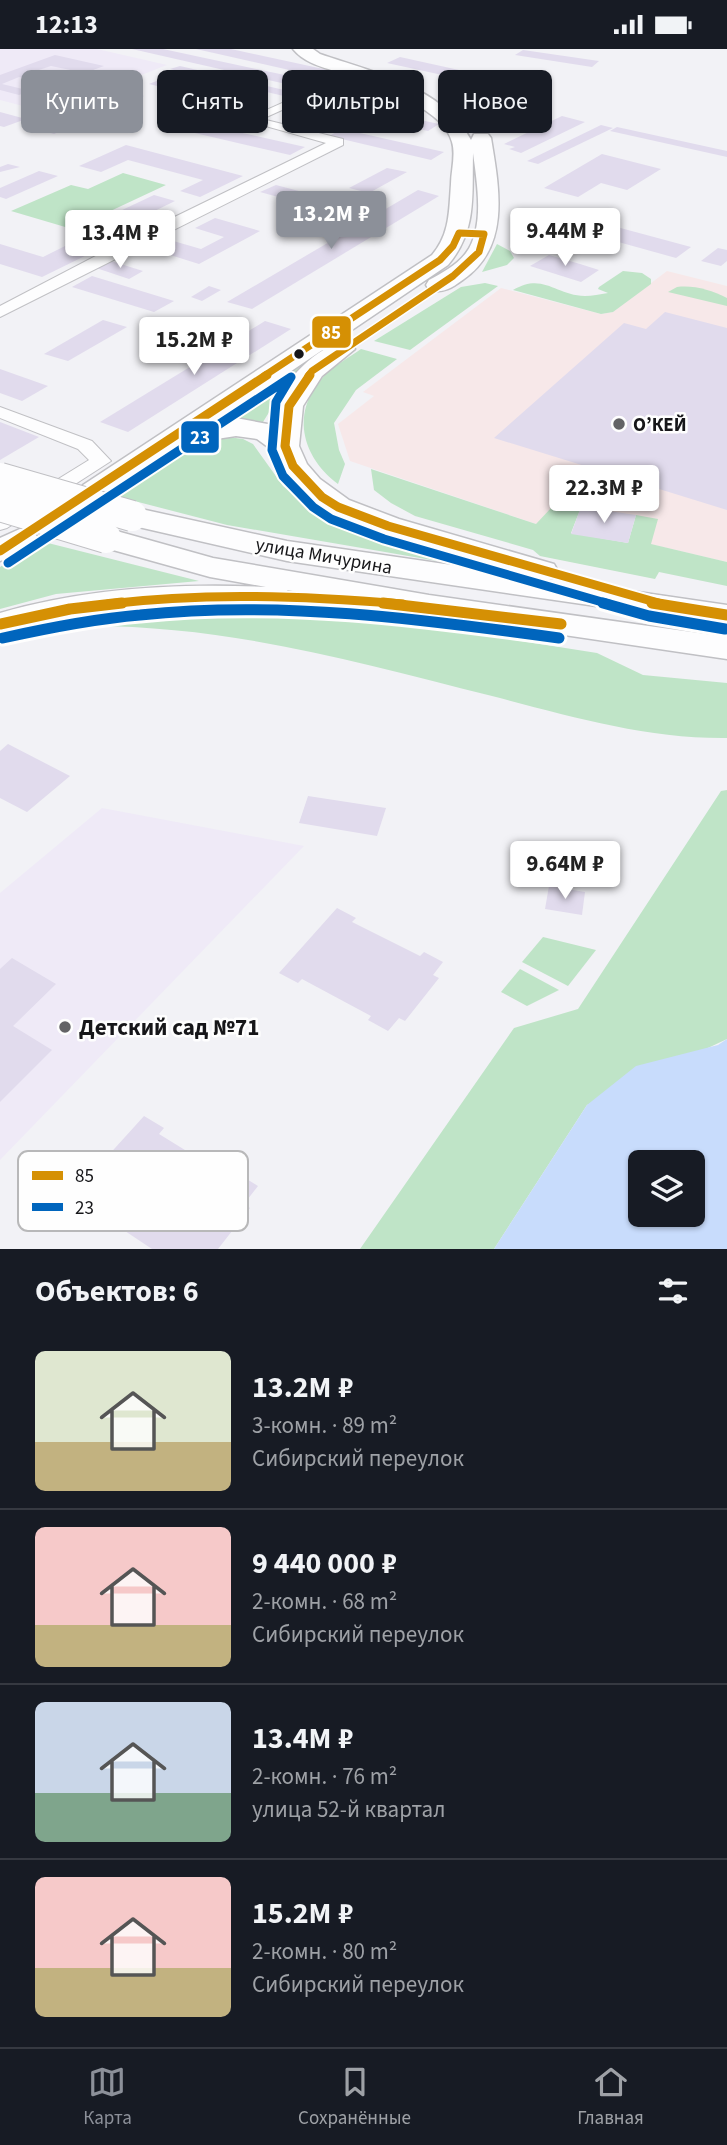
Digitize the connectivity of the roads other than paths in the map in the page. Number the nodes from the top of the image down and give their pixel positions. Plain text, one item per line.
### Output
1 (302, 49) edge
2 (323, 49) edge
3 (346, 70) edge
4 (424, 98) edge
5 (428, 99) junction
6 (282, 106) edge
7 (282, 128) edge
8 (302, 133) edge
9 (472, 233) junction
10 (0, 312) edge
11 (0, 412) edge
12 (172, 439) junction
13 (285, 446) junction
14 (0, 478) edge
15 (94, 491) dead end
16 (0, 506) edge
17 (7, 538) edge
18 (653, 603) junction
19 (429, 605) junction
20 (727, 615) edge
21 (0, 624) edge
22 (727, 648) edge

1 - 3 main road
2 - 5 main road
4 - 5 main road
5 - 9 main road
6 - 7 street
8 - 10 street
9 - 12 main road
9 - 13 main road
11 - 17 street
12 - 13 main road
12 - 15 main road
13 - 18 main road
14 - 18 main road, улица Мичурина, bridge
16 - 19 main road, улица Мичурина, bridge
18 - 20 main road
19 - 21 main road
19 - 22 main road, улица Мичурина

